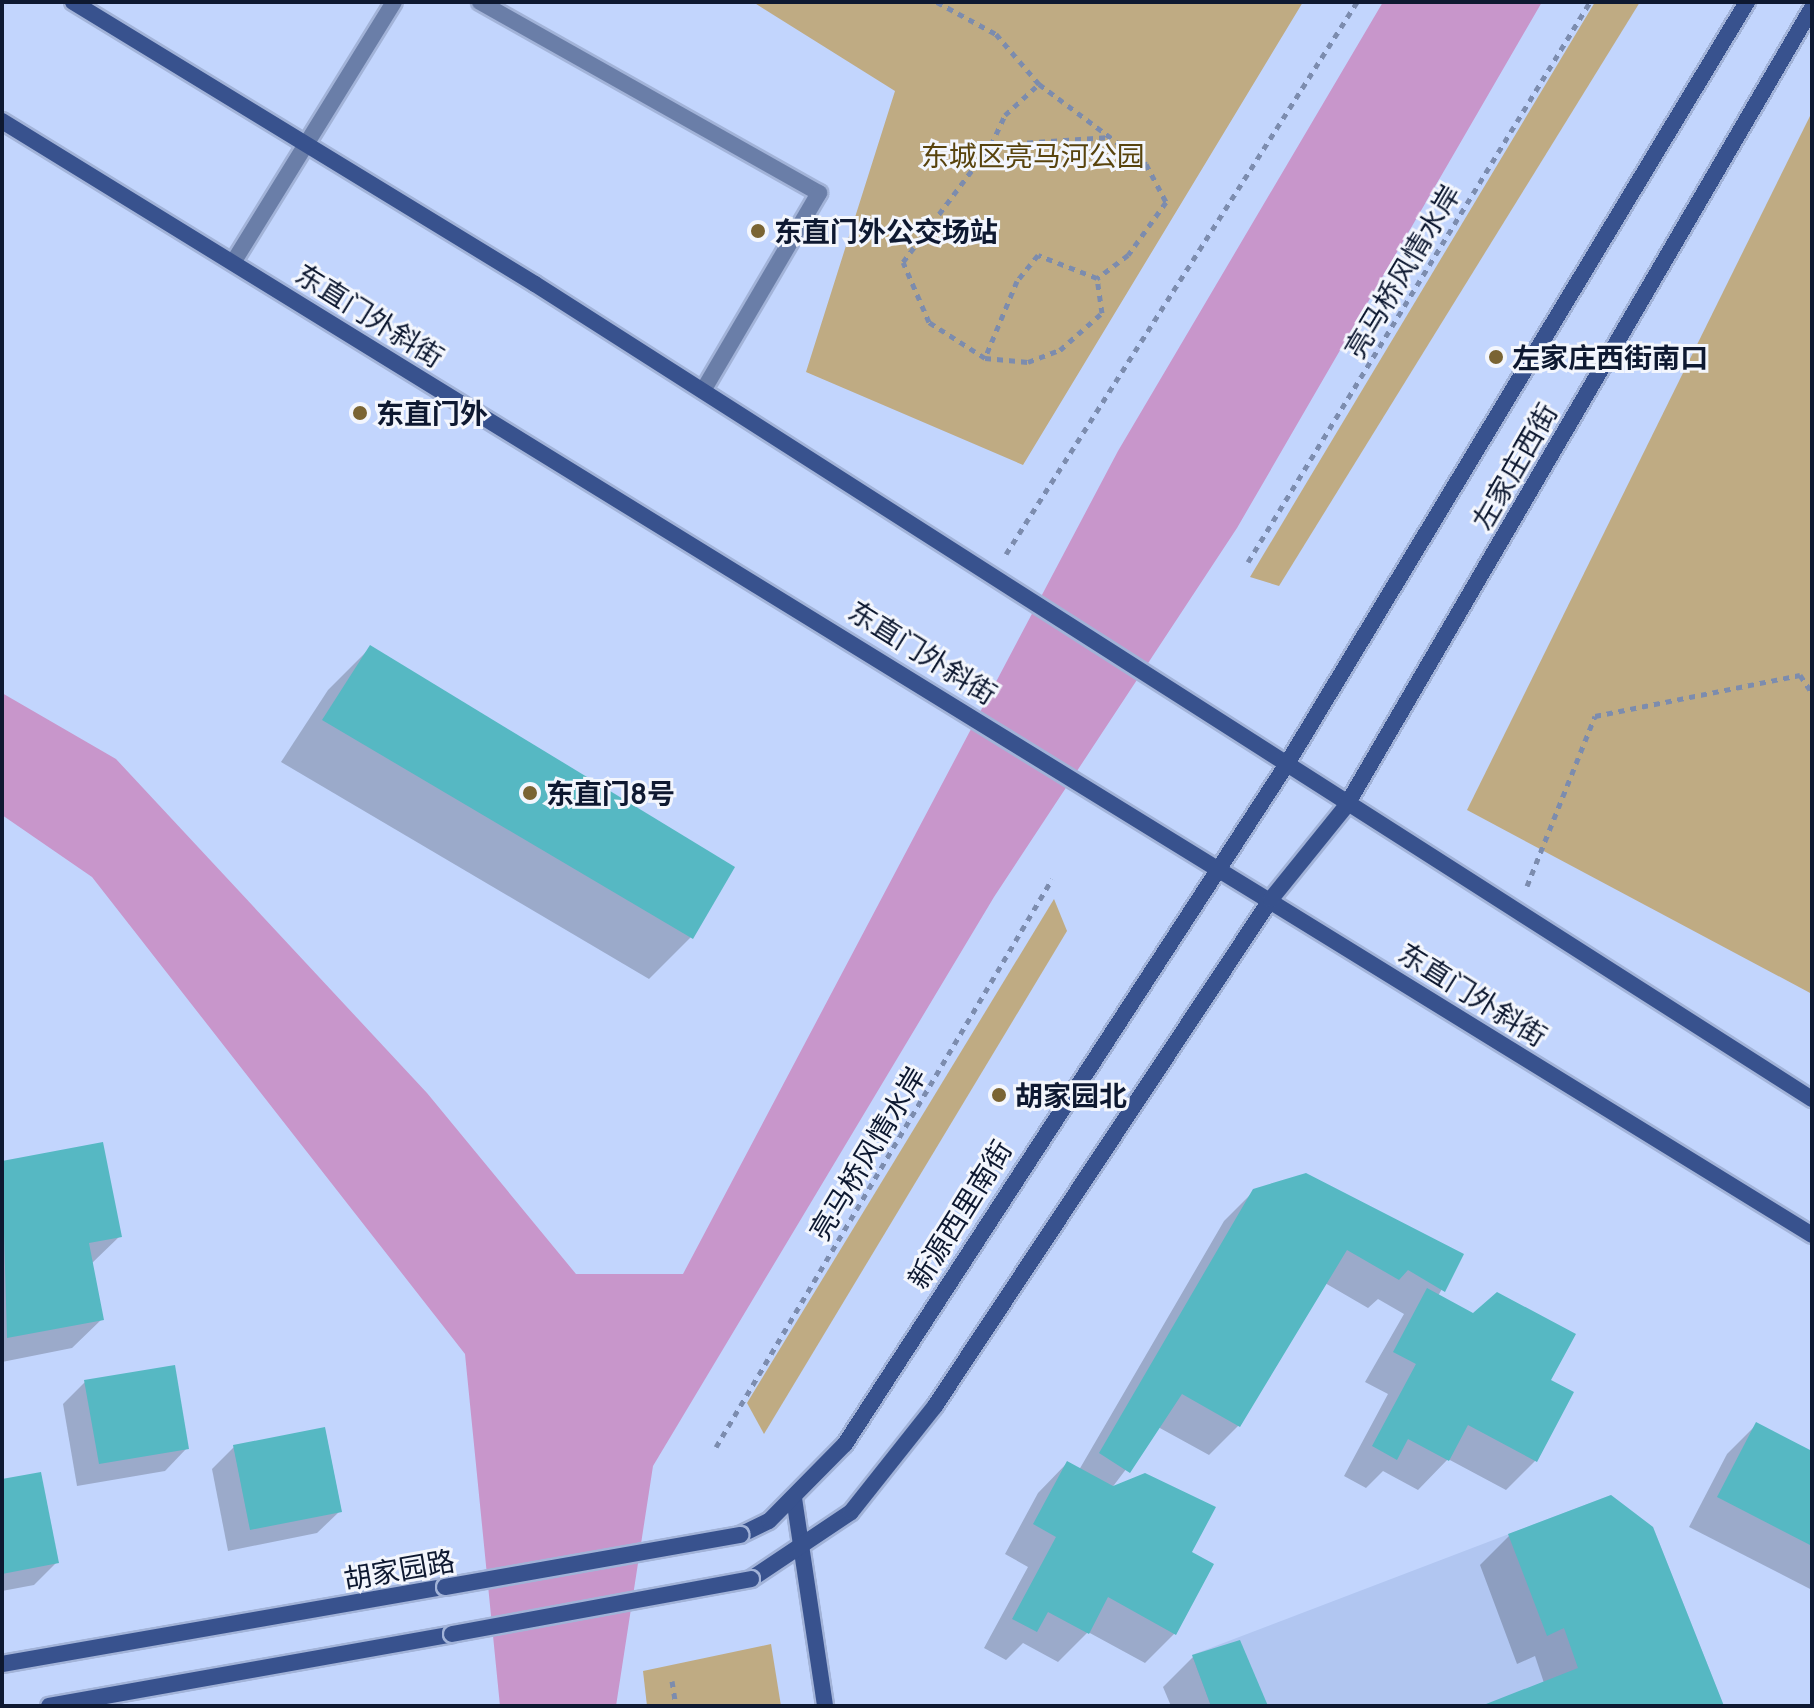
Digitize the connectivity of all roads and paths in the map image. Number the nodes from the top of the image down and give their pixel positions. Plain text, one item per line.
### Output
1 (73, 2) edge
2 (394, 2) edge
3 (480, 2) edge
4 (937, 2) edge
5 (1357, 2) edge
6 (1590, 2) edge
7 (1747, 2) edge
8 (1812, 8) edge
9 (1039, 84) junction
10 (2, 121) edge
11 (1110, 137) junction
12 (305, 143) junction
13 (991, 145) junction
14 (234, 261) junction
15 (1097, 278) junction
16 (985, 358) junction
17 (703, 391) junction
18 (1248, 562) dead end
19 (992, 576) junction
20 (1812, 693) edge
21 (1285, 767) junction
22 (1346, 806) junction
23 (1216, 865) junction
24 (1052, 879) dead end
25 (1271, 899) junction
26 (1516, 913) junction
27 (1812, 1099) edge
28 (1812, 1235) edge
29 (716, 1447) dead end
30 (794, 1498) junction
31 (802, 1552) junction
32 (2, 1664) edge
33 (672, 1681) dead end
34 (49, 1706) edge
35 (676, 1706) edge
36 (825, 1706) edge

1 - 12 main road
2 - 12 lane
3 - 17 lane
4 - 9 path
5 - 19 path
6 - 18 path, 亮马桥风情水岸
7 - 21 main road, 左家庄西街
8 - 22 main road, 左家庄西街
9 - 11 path
9 - 13 path
10 - 14 main road, 东直门外斜街
11 - 13 path
11 - 15 path
12 - 14 lane
12 - 17 main road
13 - 16 path
14 - 23 main road, 东直门外斜街
15 - 16 path
15 - 16 path
17 - 19 main road
19 - 21 main road
20 - 26 path
21 - 22 main road
21 - 23 main road, 左家庄西街
22 - 25 main road, 左家庄西街
22 - 26 main road
23 - 25 main road, 东直门外斜街
23 - 30 main road, 新源西里南街
24 - 29 path, 亮马桥风情水岸
25 - 28 main road, 东直门外斜街
25 - 31 main road
26 - 27 main road
30 - 31 main road
30 - 32 main road, 胡家园路, bridge
31 - 34 main road, bridge
31 - 36 main road
33 - 35 path

